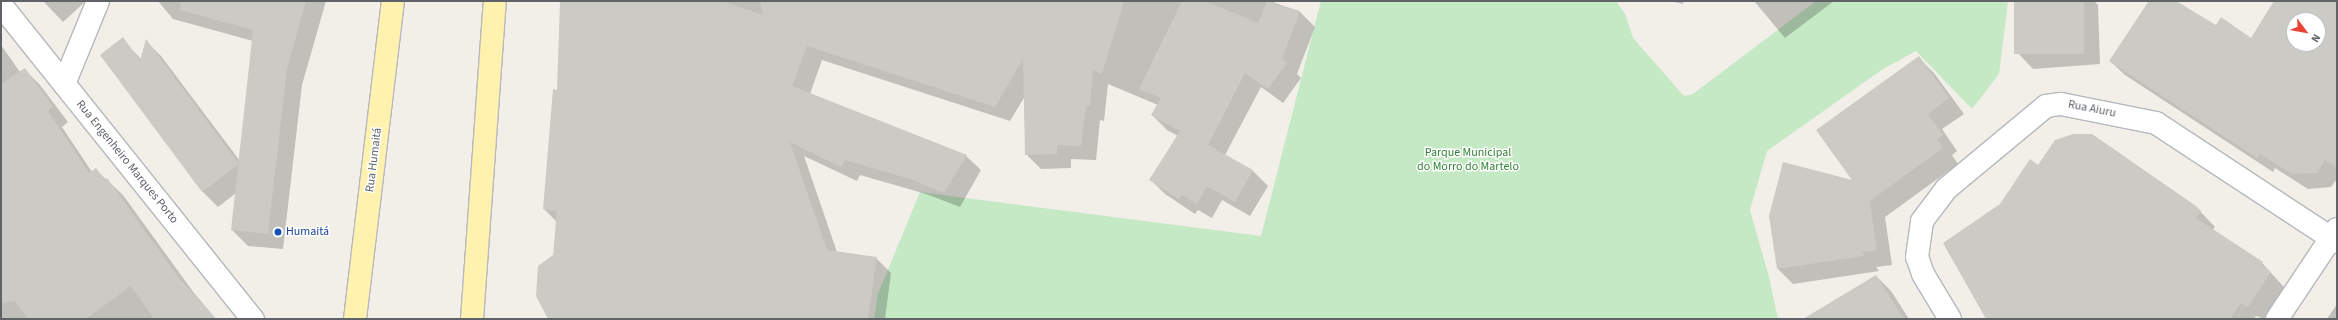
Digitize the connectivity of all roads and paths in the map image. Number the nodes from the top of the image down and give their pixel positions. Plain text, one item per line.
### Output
1 (98, 1) edge
2 (393, 1) edge
3 (495, 1) edge
4 (1, 5) edge
5 (64, 84) junction
6 (2335, 236) edge
7 (253, 319) edge
8 (355, 319) edge
9 (472, 319) edge
10 (1950, 319) edge
11 (2277, 319) edge

1 - 5 street
2 - 8 main road, Rua Humaitá
3 - 9 main road
4 - 5 street, Rua Engenheiro Marques Porto
5 - 7 street, Rua Engenheiro Marques Porto
6 - 10 street, Rua Aiuru
6 - 11 street

